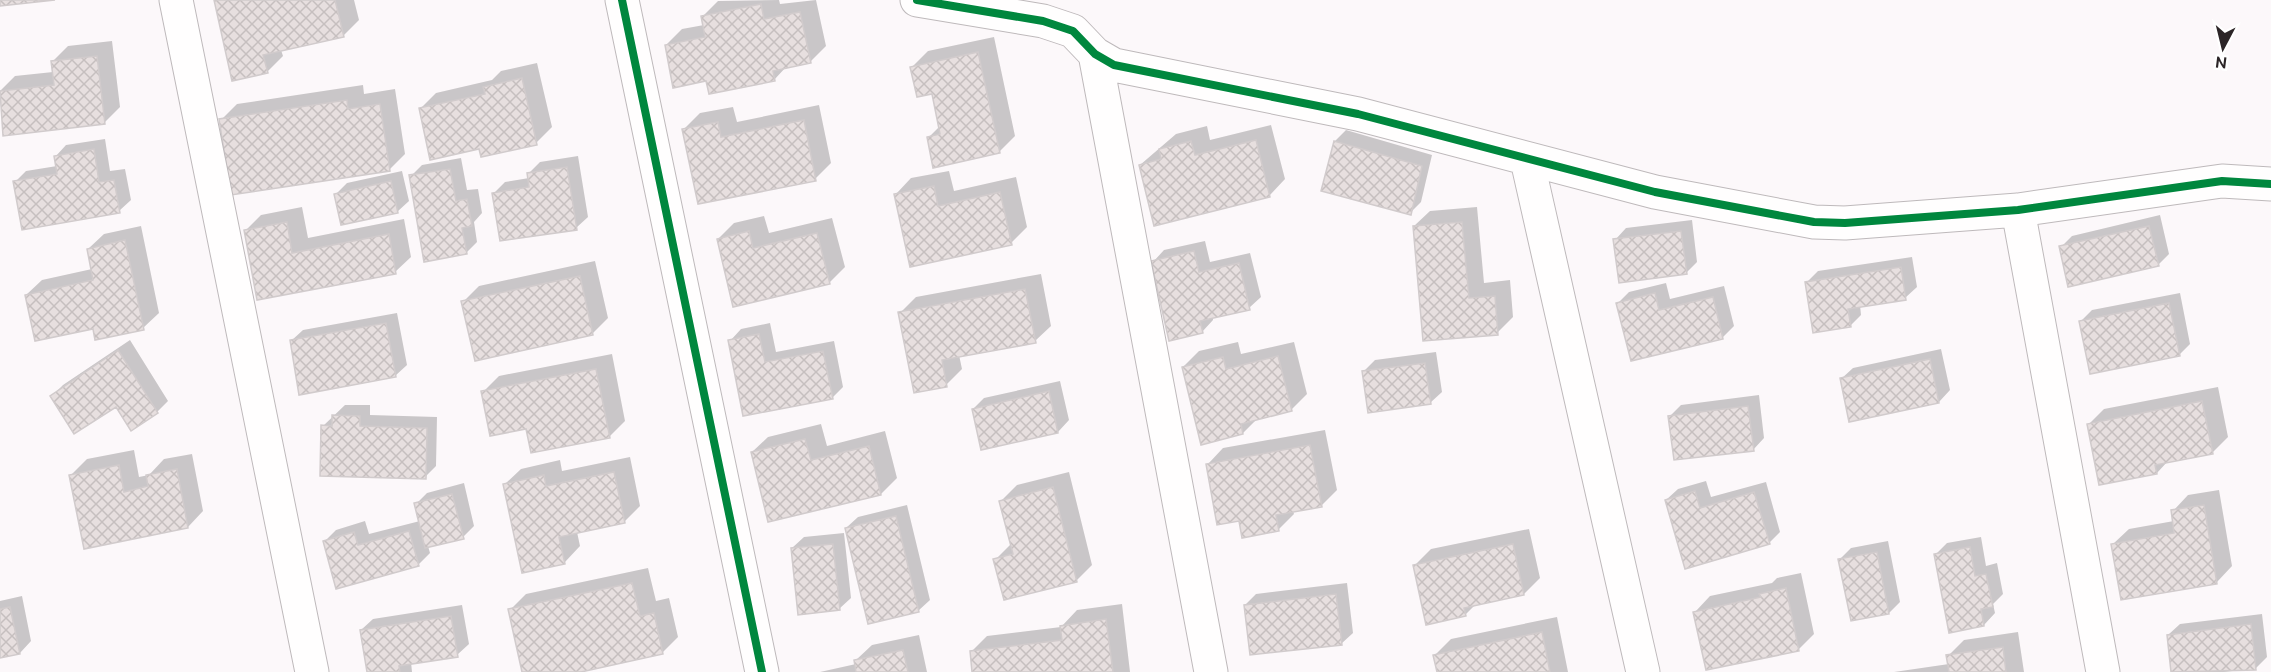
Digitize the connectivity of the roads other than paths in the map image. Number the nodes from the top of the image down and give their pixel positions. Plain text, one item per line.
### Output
1 (176, 0) edge
2 (622, 0) edge
3 (917, 0) edge
4 (1095, 54) junction
5 (1527, 160) junction
6 (2271, 184) edge
7 (2018, 210) junction
8 (312, 672) edge
9 (762, 672) edge
10 (1211, 672) edge
11 (1643, 672) edge
12 (2103, 672) edge

1 - 8 street
2 - 9 street
3 - 4 street
4 - 5 street
4 - 10 street
5 - 7 street
5 - 11 street
6 - 7 street
7 - 12 street

